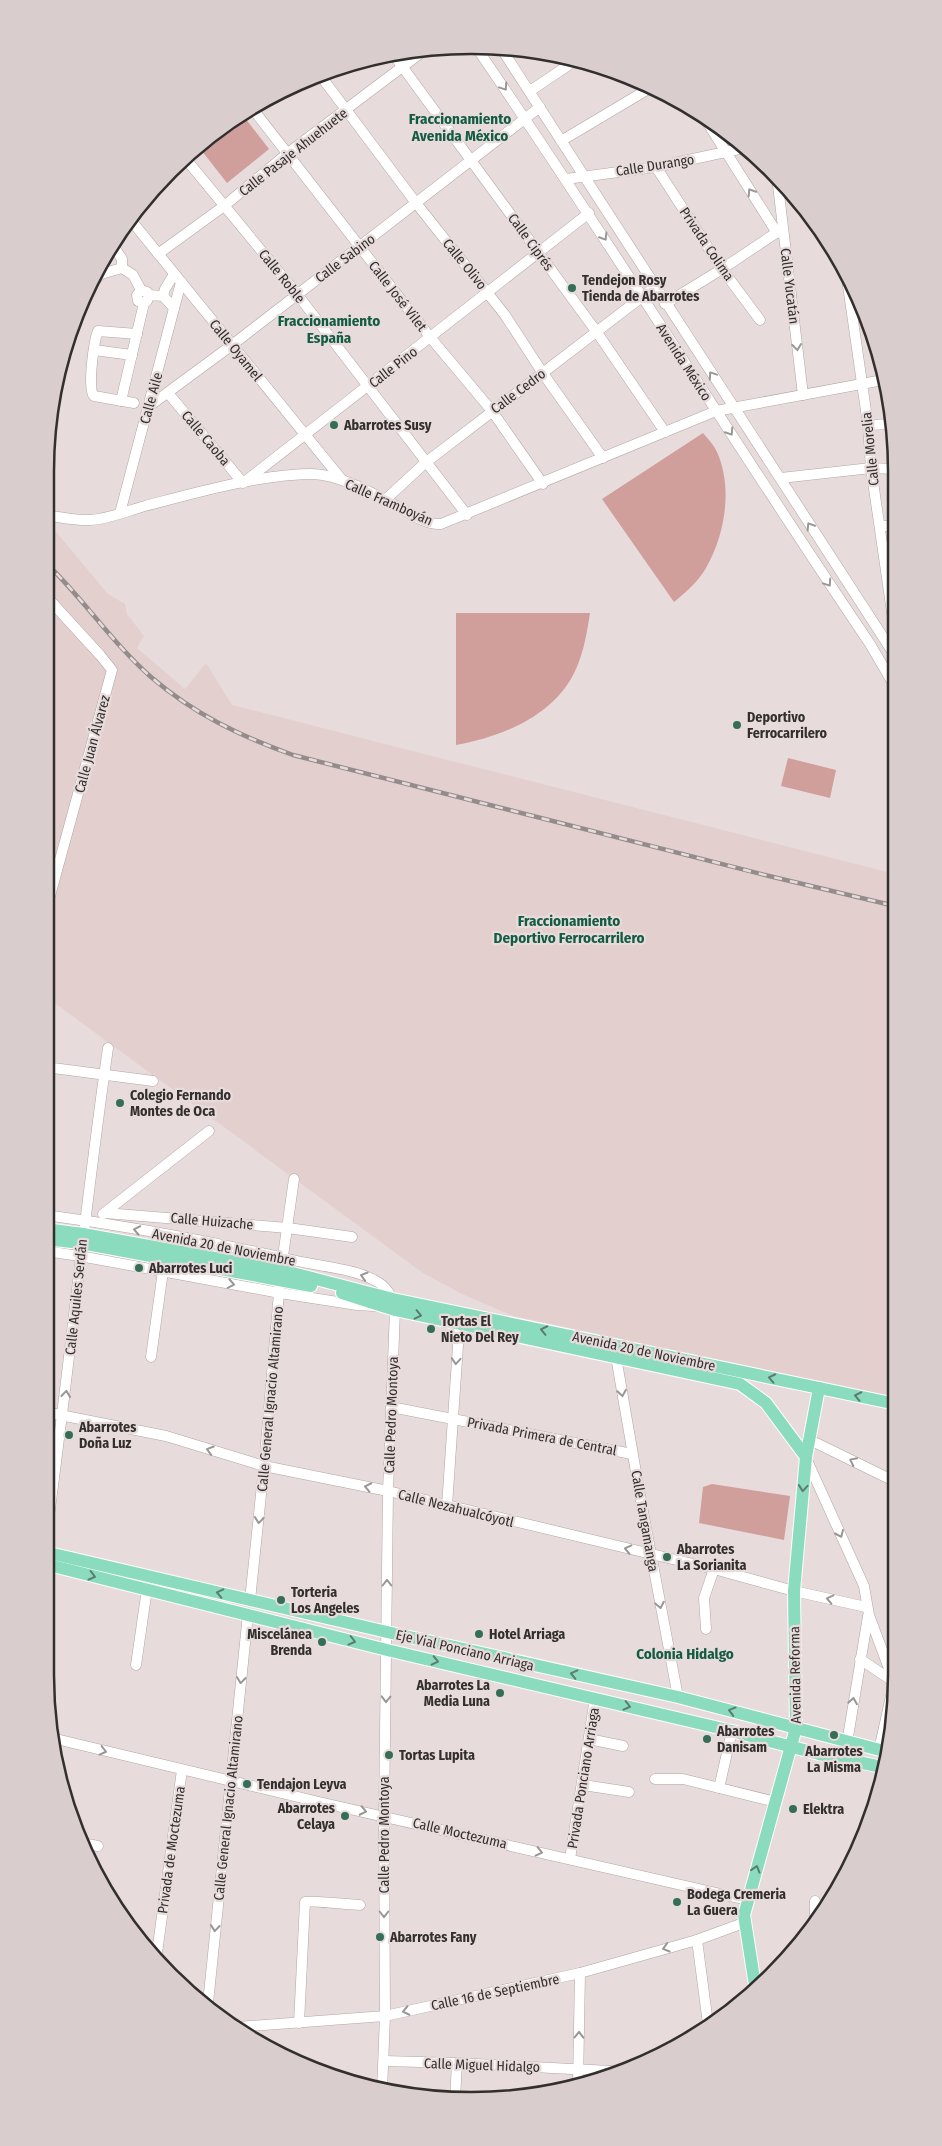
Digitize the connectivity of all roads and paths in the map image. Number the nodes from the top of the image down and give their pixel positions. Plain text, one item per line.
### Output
1 (481, 54) edge
2 (506, 56) edge
3 (416, 57) edge
4 (398, 61) edge
5 (568, 66) edge
6 (403, 68) junction
7 (324, 81) edge
8 (530, 91) junction
9 (644, 92) edge
10 (540, 107) junction
11 (346, 110) junction
12 (256, 113) edge
13 (525, 118) junction
14 (713, 131) edge
15 (561, 141) junction
16 (737, 150) edge
17 (726, 152) junction
18 (288, 153) junction
19 (470, 160) junction
20 (189, 163) edge
21 (656, 167) junction
22 (583, 175) junction
23 (566, 179) junction
24 (778, 188) edge
25 (416, 204) junction
26 (224, 206) junction
27 (589, 213) junction
28 (134, 225) edge
29 (780, 231) junction
30 (360, 247) junction
31 (117, 251) edge
32 (538, 252) junction
33 (158, 254) junction
34 (122, 268) junction
35 (722, 269) junction
36 (104, 273) edge
37 (177, 278) junction
38 (655, 287) junction
39 (488, 292) junction
40 (297, 294) junction
41 (849, 295) edge
42 (145, 296) junction
43 (163, 296) junction
44 (641, 296) junction
45 (665, 304) junction
46 (174, 308) junction
47 (760, 320) dead end
48 (596, 331) junction
49 (137, 334) junction
50 (430, 337) junction
51 (232, 345) junction
52 (94, 350) junction
53 (132, 355) junction
54 (542, 372) junction
55 (878, 381) edge
56 (861, 385) junction
57 (368, 386) junction
58 (168, 393) junction
59 (803, 396) junction
60 (121, 401) junction
61 (134, 403) dead end
62 (734, 406) junction
63 (148, 407) junction
64 (492, 411) junction
65 (716, 411) junction
66 (886, 424) edge
67 (868, 425) junction
68 (665, 432) junction
69 (306, 434) junction
70 (603, 458) junction
71 (425, 463) junction
72 (870, 468) junction
73 (888, 469) edge
74 (781, 478) junction
75 (343, 481) junction
76 (243, 483) junction
77 (543, 484) junction
78 (386, 500) junction
79 (120, 513) junction
80 (467, 515) junction
81 (54, 516) edge
82 (880, 526) junction
83 (888, 526) edge
84 (825, 549) junction
85 (811, 557) junction
86 (888, 568) edge
87 (54, 605) edge
88 (888, 626) edge
89 (878, 627) junction
90 (859, 628) junction
91 (888, 644) edge
92 (888, 673) edge
93 (54, 881) edge
94 (108, 1048) dead end
95 (54, 1068) edge
96 (104, 1074) junction
97 (153, 1081) dead end
98 (209, 1131) dead end
99 (294, 1179) dead end
100 (105, 1213) junction
101 (54, 1217) edge
102 (86, 1220) junction
103 (288, 1228) junction
104 (54, 1233) edge
105 (352, 1237) dead end
106 (54, 1240) edge
107 (81, 1244) junction
108 (54, 1249) edge
109 (281, 1269) junction
110 (163, 1271) junction
111 (280, 1293) junction
112 (390, 1305) junction
113 (460, 1318) junction
114 (615, 1351) junction
115 (151, 1357) dead end
116 (819, 1388) junction
117 (888, 1402) edge
118 (390, 1407) junction
119 (54, 1414) edge
120 (64, 1416) junction
121 (452, 1419) junction
122 (808, 1440) junction
123 (632, 1454) junction
124 (806, 1457) junction
125 (264, 1466) junction
126 (888, 1478) edge
127 (54, 1484) edge
128 (388, 1491) junction
129 (447, 1506) junction
130 (54, 1554) edge
131 (650, 1554) junction
132 (54, 1566) edge
133 (714, 1569) junction
134 (147, 1589) junction
135 (794, 1591) junction
136 (250, 1600) junction
137 (867, 1611) junction
138 (248, 1614) junction
139 (706, 1629) dead end
140 (387, 1632) junction
141 (387, 1650) junction
142 (860, 1659) junction
143 (888, 1664) edge
144 (136, 1665) dead end
145 (888, 1677) edge
146 (678, 1697) junction
147 (595, 1698) junction
148 (796, 1728) junction
149 (732, 1731) junction
150 (589, 1739) junction
151 (59, 1740) edge
152 (847, 1743) junction
153 (623, 1746) dead end
154 (791, 1746) junction
155 (881, 1751) edge
156 (878, 1766) edge
157 (182, 1770) junction
158 (655, 1779) dead end
159 (230, 1782) junction
160 (583, 1785) junction
161 (719, 1788) junction
162 (630, 1792) dead end
163 (776, 1802) junction
164 (384, 1816) junction
165 (90, 1845) edge
166 (98, 1846) dead end
167 (570, 1859) junction
168 (747, 1900) junction
169 (815, 1901) dead end
170 (360, 1905) dead end
171 (815, 1911) edge
172 (746, 1922) junction
173 (696, 1940) junction
174 (157, 1950) edge
175 (580, 1973) junction
176 (754, 1981) edge
177 (208, 1999) edge
178 (385, 2016) junction
179 (707, 2019) edge
180 (299, 2023) junction
181 (246, 2026) edge
182 (384, 2061) junction
183 (457, 2063) junction
184 (578, 2069) junction
185 (601, 2071) edge
186 (578, 2078) edge
187 (383, 2082) edge
188 (455, 2091) edge

1 -> 13 street, Avenida México
2 - 8 street, Avenida México
3 - 6 street, Calle Pasaje Ahuehuete
4 - 6 street, Calle Ciprés
5 - 8 street
6 - 11 street, Calle Pasaje Ahuehuete
6 - 19 street, Calle Ciprés
7 - 11 street, Calle Olivo
8 - 10 street, Avenida México
9 - 15 street
10 - 13 street, Calle Sabino
10 - 15 street, Avenida México
11 - 18 street, Calle Pasaje Ahuehuete
11 - 25 street, Calle Olivo
12 - 18 street, Calle José Vilet
13 - 19 street, Calle Sabino
13 - 23 street, Avenida México
14 - 17 street
15 - 22 street, Avenida México
16 - 17 street, Calle Durango
17 - 21 street, Calle Durango
29 -> 17 street
18 - 26 street, Calle Pasaje Ahuehuete
18 - 30 street, Calle José Vilet
19 - 25 street, Calle Sabino
19 - 32 street, Calle Ciprés
20 - 26 street, Calle Roble
21 - 22 street, Calle Durango
21 - 35 street, Privada Colima
22 - 23 street, Calle Durango
22 - 38 street, Avenida México
23 - 27 street, Avenida México
24 - 29 street, Calle Yucatán
25 - 30 street, Calle Sabino
25 - 39 street, Calle Olivo
26 - 33 street, Calle Pasaje Ahuehuete
26 - 40 street, Calle Roble
27 - 32 street, Calle Pino
27 -> 44 street, Avenida México
28 - 33 street, Calle Oyamel
29 - 35 street
29 -> 59 street, Calle Yucatán
30 - 40 street, Calle Sabino
30 - 50 street, Calle José Vilet
31 - 34 street
32 - 39 street, Calle Pino
32 - 48 street, Calle Ciprés
33 - 37 street, Calle Oyamel
34 - 36 street
34 - 42 street
35 - 45 street
35 - 47 street, Privada Colima
37 - 43 street
37 - 46 street, Calle Aile
37 - 51 street, Calle Oyamel
38 - 44 street, Calle Cedro
38 - 45 street, Avenida México
39 - 50 street, Calle Pino
39 - 54 street, Calle Olivo
40 - 51 street, Calle Sabino
40 - 57 street, Calle Roble
41 - 56 street, Calle Morelia
42 - 43 street
42 - 49 street
43 - 46 street
44 - 48 street, Calle Cedro
44 - 65 street, Avenida México
62 -> 45 street, Avenida México
46 - 63 street, Calle Aile
48 - 54 street, Calle Cedro
48 - 68 street, Calle Ciprés
49 - 52 street
49 - 53 street
50 - 57 street, Calle Pino
50 - 64 street, Calle José Vilet
51 - 58 street, Calle Sabino
51 - 69 street, Calle Oyamel
52 - 53 street
52 - 60 street
53 - 60 street
54 - 64 street, Calle Cedro
54 - 70 street, Calle Olivo
55 - 56 street, Calle Framboyán
56 - 59 street, Calle Framboyán
56 - 67 street, Calle Morelia
57 - 69 street, Calle Pino
57 - 71 street, Calle Roble
58 - 63 street, Calle Sabino
58 - 76 street, Calle Caoba
59 - 62 street, Calle Framboyán
60 - 61 street
62 - 65 street, Calle Framboyán
62 - 74 street, Avenida México
63 - 79 street, Calle Aile
64 - 71 street, Calle Cedro
64 - 77 street, Calle José Vilet
65 - 68 street, Calle Framboyán
65 -> 85 street, Avenida México
66 - 67 street
67 - 72 street, Calle Morelia
68 - 70 street, Calle Framboyán
69 - 75 street, Calle Oyamel
69 - 76 street, Calle Pino
70 - 77 street, Calle Framboyán
71 - 78 street, Calle Cedro
71 - 80 street, Calle Roble
72 - 73 street
72 - 74 street
72 - 82 street, Calle Morelia
84 -> 74 street, Avenida México
75 - 76 street, Calle Framboyán
75 - 78 street, Calle Framboyán
76 - 79 street, Calle Framboyán
77 - 80 street, Calle Framboyán
78 - 80 street, Calle Framboyán
79 - 81 street, Calle Framboyán
82 - 83 street
82 - 86 street, Calle Morelia
84 - 85 street
84 - 89 street, Avenida México
85 -> 90 street, Avenida México
87 - 93 street, Calle Juan Álvarez
88 - 89 street
89 - 90 street
89 - 91 street, Avenida México
90 - 92 street, Avenida México
94 - 96 street, Calle Aquiles Serdán
95 - 96 street
96 - 97 street
96 - 102 street, Calle Aquiles Serdán
98 - 100 street
99 - 103 street, Calle General Ignacio Altamirano
100 - 102 street
100 - 103 street, Calle Huizache
101 - 102 street, Avenida 20 de Noviembre
102 - 107 street, Calle Aquiles Serdán
109 -> 102 street, Avenida 20 de Noviembre
103 - 105 street, Calle Huizache
103 - 109 street, Calle General Ignacio Altamirano
104 - 107 main road, Avenida 20 de Noviembre
106 - 107 main road, Avenida 20 de Noviembre
107 - 108 street, Avenida 20 de Noviembre
107 - 109 main road, Avenida 20 de Noviembre
107 - 110 street, Avenida 20 de Noviembre
120 -> 107 street, Calle Aquiles Serdán
109 - 111 street, Calle General Ignacio Altamirano
109 - 112 main road, Avenida 20 de Noviembre
110 -> 111 street, Avenida 20 de Noviembre
110 - 115 street
111 - 112 street, Avenida 20 de Noviembre
111 - 125 street, Calle General Ignacio Altamirano
112 - 113 main road, Avenida 20 de Noviembre
112 - 118 street, Calle Pedro Montoya
113 - 114 main road, Avenida 20 de Noviembre
113 -> 121 street
116 -> 114 main road, Avenida 20 de Noviembre
114 -> 123 street, Calle Tangamanga
114 - 124 main road, Avenida 20 de Noviembre
117 -> 116 main road, Avenida 20 de Noviembre
116 - 122 main road, Avenida Reforma
118 - 121 street, Privada Primera de Central
118 - 128 street, Calle Pedro Montoya
119 - 120 street, Calle Nezahualcóyotl
125 -> 120 street, Calle Nezahualcóyotl
120 - 127 street, Calle Aquiles Serdán
121 - 123 street, Privada Primera de Central
121 - 129 street
122 - 124 main road, Avenida Reforma
126 -> 122 street
123 - 131 street, Calle Tangamanga
124 -> 135 main road, Avenida Reforma
124 -> 137 street
128 -> 125 street, Calle Nezahualcóyotl
125 -> 136 street, Calle General Ignacio Altamirano
128 - 129 street, Calle Nezahualcóyotl
140 -> 128 street, Calle Pedro Montoya
131 -> 129 street, Calle Nezahualcóyotl
136 -> 130 main road, Eje Vial Ponciano Arriaga
131 - 133 street, Calle Nezahualcóyotl
131 -> 146 street, Calle Tangamanga
132 -> 134 main road, Eje Vial Ponciano Arriaga
133 - 135 street, Calle Nezahualcóyotl
133 - 139 street
134 - 138 main road, Eje Vial Ponciano Arriaga
134 - 144 street
137 -> 135 street, Calle Nezahualcóyotl
135 - 148 main road, Avenida Reforma
136 - 140 main road, Eje Vial Ponciano Arriaga
137 - 142 street
137 - 143 street
138 -> 141 main road, Eje Vial Ponciano Arriaga
138 -> 159 street, Calle General Ignacio Altamirano
140 - 141 street, Calle Pedro Montoya
146 -> 140 main road, Eje Vial Ponciano Arriaga
141 -> 147 main road, Eje Vial Ponciano Arriaga
141 -> 164 street, Calle Pedro Montoya
142 - 145 street
152 -> 142 street
148 -> 146 main road, Eje Vial Ponciano Arriaga
147 -> 149 main road, Eje Vial Ponciano Arriaga
147 - 150 street, Privada Ponciano Arriaga
148 - 152 main road, Eje Vial Ponciano Arriaga
148 - 154 main road, Avenida Reforma
149 - 154 main road, Eje Vial Ponciano Arriaga
149 - 161 street
150 - 153 street
150 - 160 street, Privada Ponciano Arriaga
151 -> 157 street, Calle Moctezuma
152 - 155 main road, Eje Vial Ponciano Arriaga
154 - 156 main road, Eje Vial Ponciano Arriaga
154 - 163 main road, Avenida Reforma
157 - 159 street, Calle Moctezuma
157 - 174 street, Privada de Moctezuma
158 - 161 street
159 -> 164 street, Calle Moctezuma
159 -> 177 street, Calle General Ignacio Altamirano
160 - 162 street
160 - 167 street, Privada Ponciano Arriaga
161 - 163 street
168 -> 163 main road, Avenida Reforma
164 -> 167 street, Calle Moctezuma
164 -> 178 street, Calle Pedro Montoya
165 - 166 street
167 - 168 street, Calle Moctezuma
168 - 172 main road, Avenida Reforma
169 - 171 street
170 - 180 street
172 - 173 street, Calle 16 de Septiembre
172 - 176 main road, Avenida Reforma
173 -> 175 street, Calle 16 de Septiembre
173 - 179 street
175 -> 178 street, Calle 16 de Septiembre
184 -> 175 street
178 - 180 street, Calle 16 de Septiembre
178 - 182 street, Calle Pedro Montoya
180 - 181 street, Calle 16 de Septiembre
182 - 183 street, Calle Miguel Hidalgo
182 - 187 street, Calle Pedro Montoya
183 - 184 street, Calle Miguel Hidalgo
183 - 188 street
184 - 185 street, Calle Miguel Hidalgo
184 - 186 street

